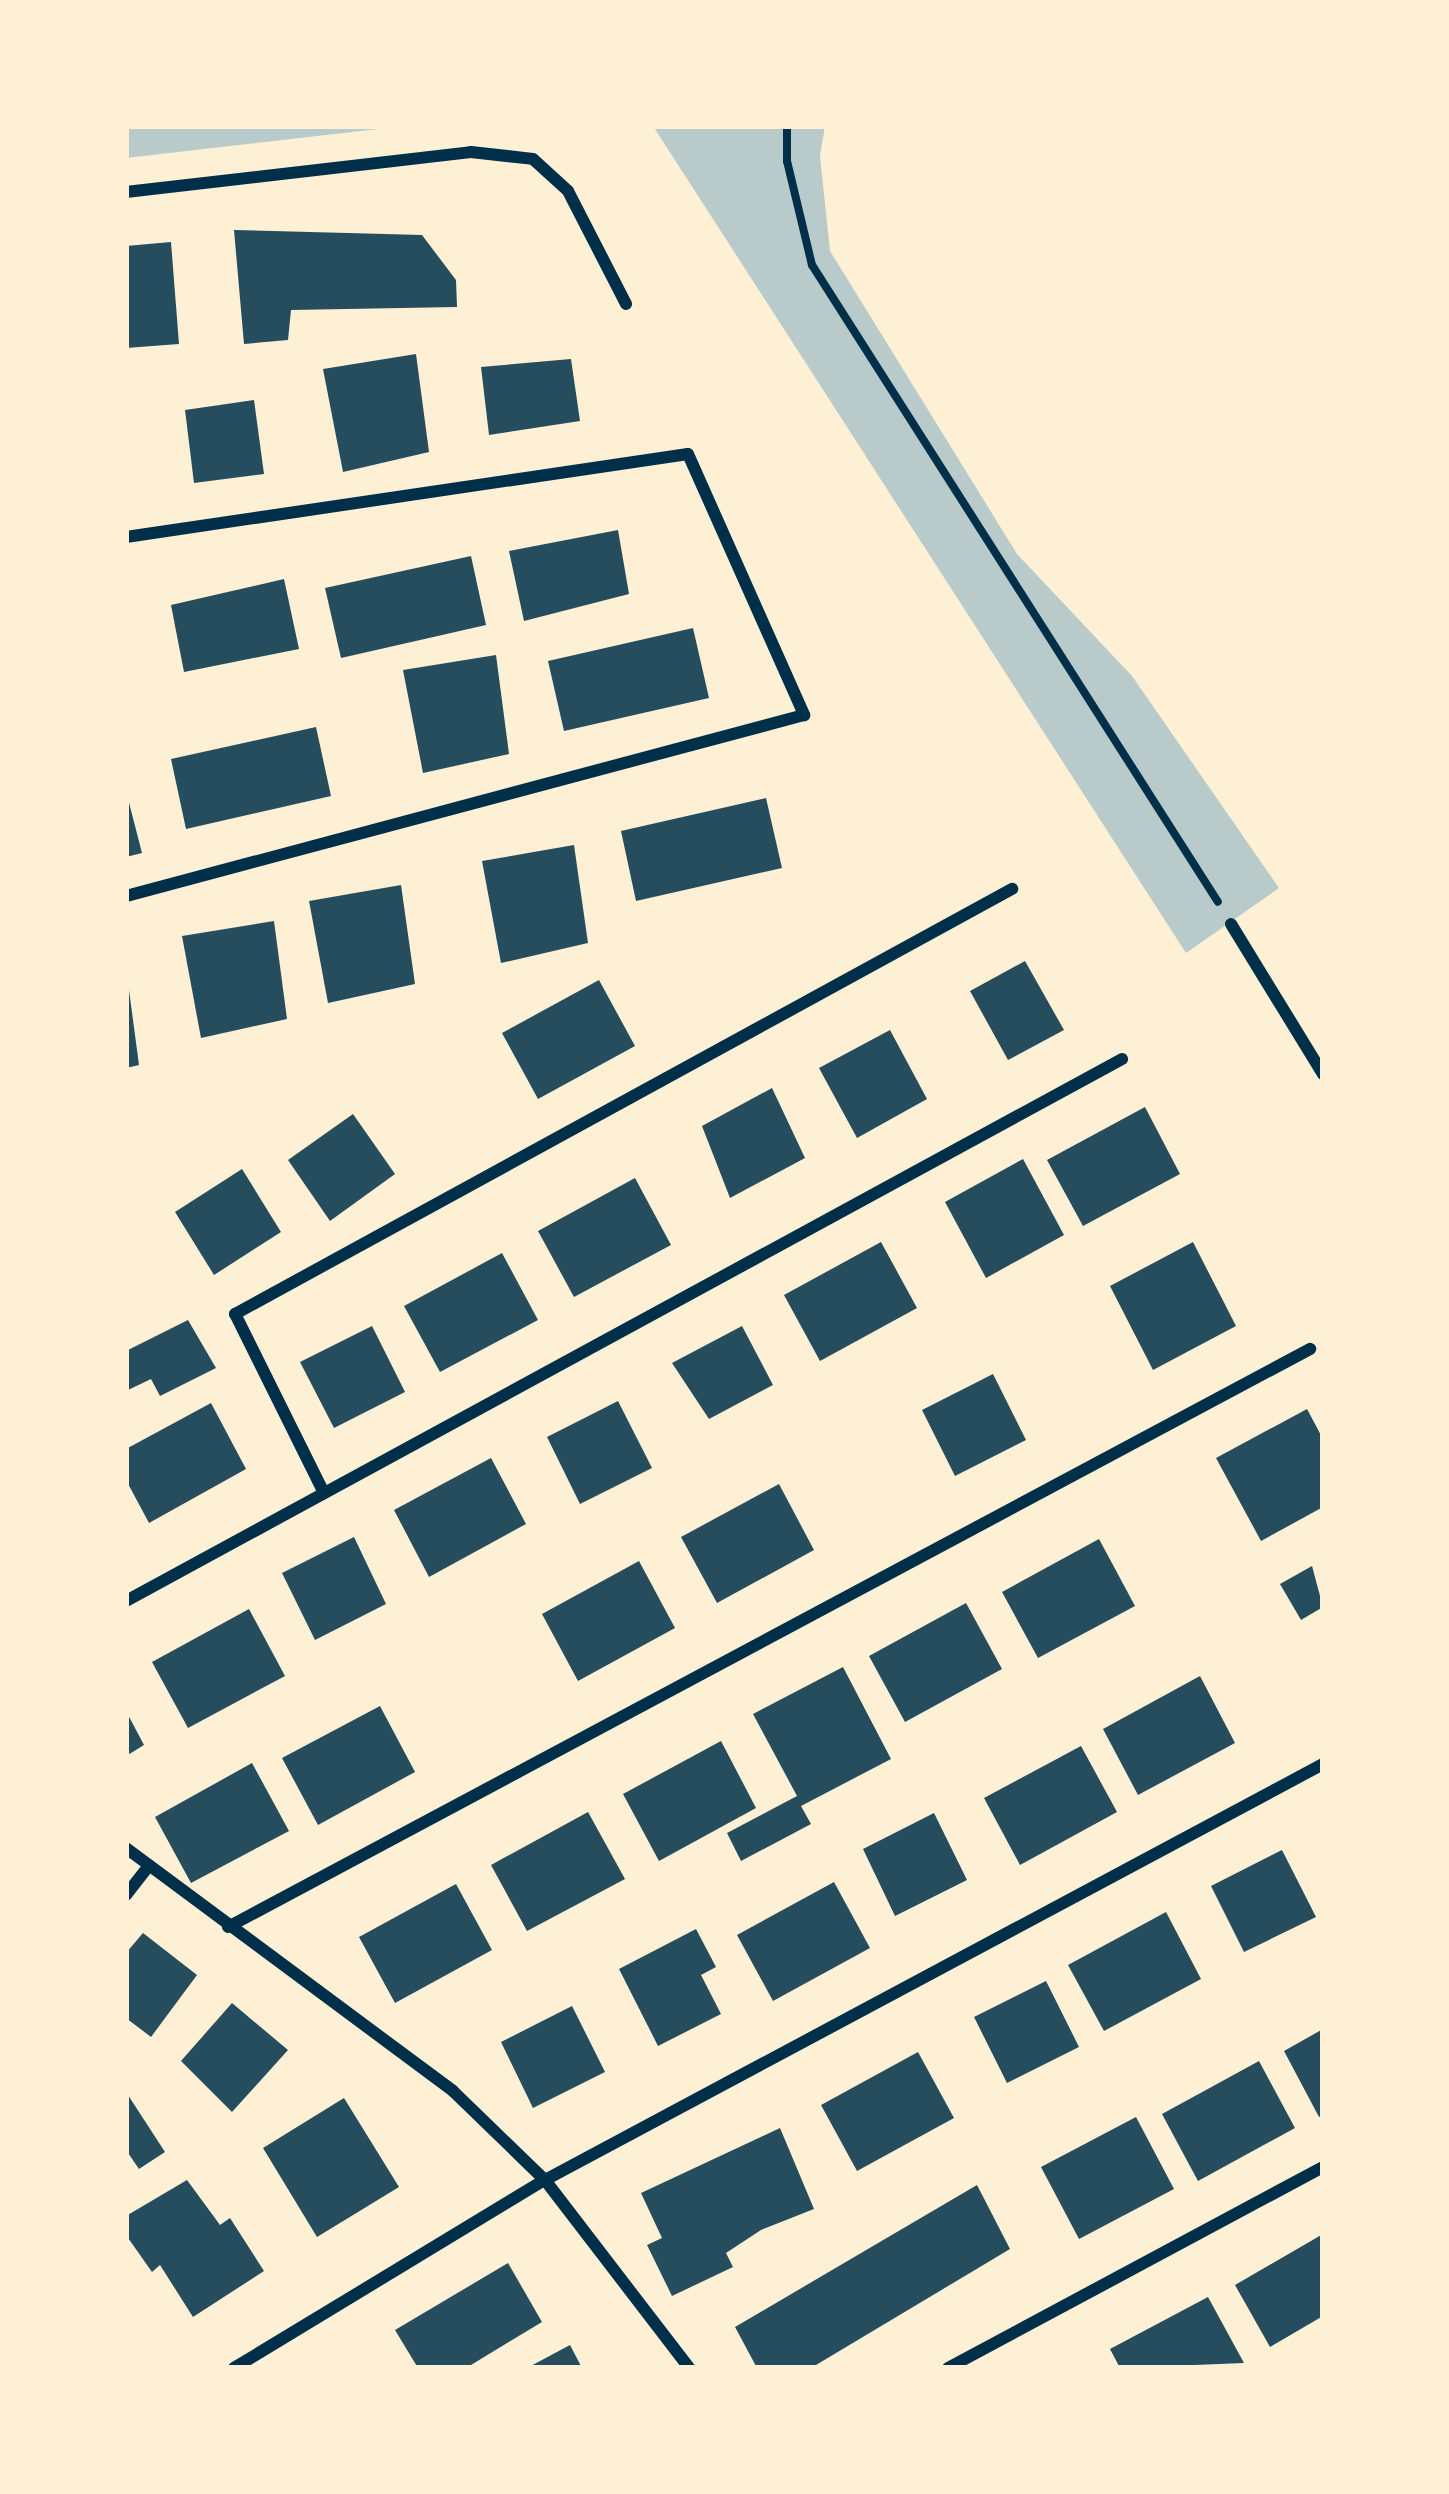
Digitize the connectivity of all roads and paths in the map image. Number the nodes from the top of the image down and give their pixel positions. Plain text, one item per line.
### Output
1 (787, 126) edge
2 (126, 192) edge
3 (626, 304) dead end
4 (126, 537) edge
5 (1012, 889) dead end
6 (126, 896) edge
7 (1231, 924) joint
8 (1122, 1059) dead end
9 (1323, 1074) edge
10 (1310, 1349) dead end
11 (323, 1493) junction
12 (126, 1600) edge
13 (1323, 1764) edge
14 (126, 1848) edge
15 (149, 1866) junction
16 (126, 1895) edge
17 (228, 1927) junction
18 (1323, 2168) edge
19 (545, 2180) junction
20 (234, 2368) edge
21 (688, 2368) edge
22 (948, 2368) edge

1 - 7 path
2 - 3 street
4 - 6 street
5 - 11 street
7 - 9 street
8 - 11 street
10 - 17 street
11 - 12 street
13 - 19 street
14 - 15 street
15 - 16 street
15 - 17 street
17 - 19 street
18 - 22 street
19 - 20 street
19 - 21 street

